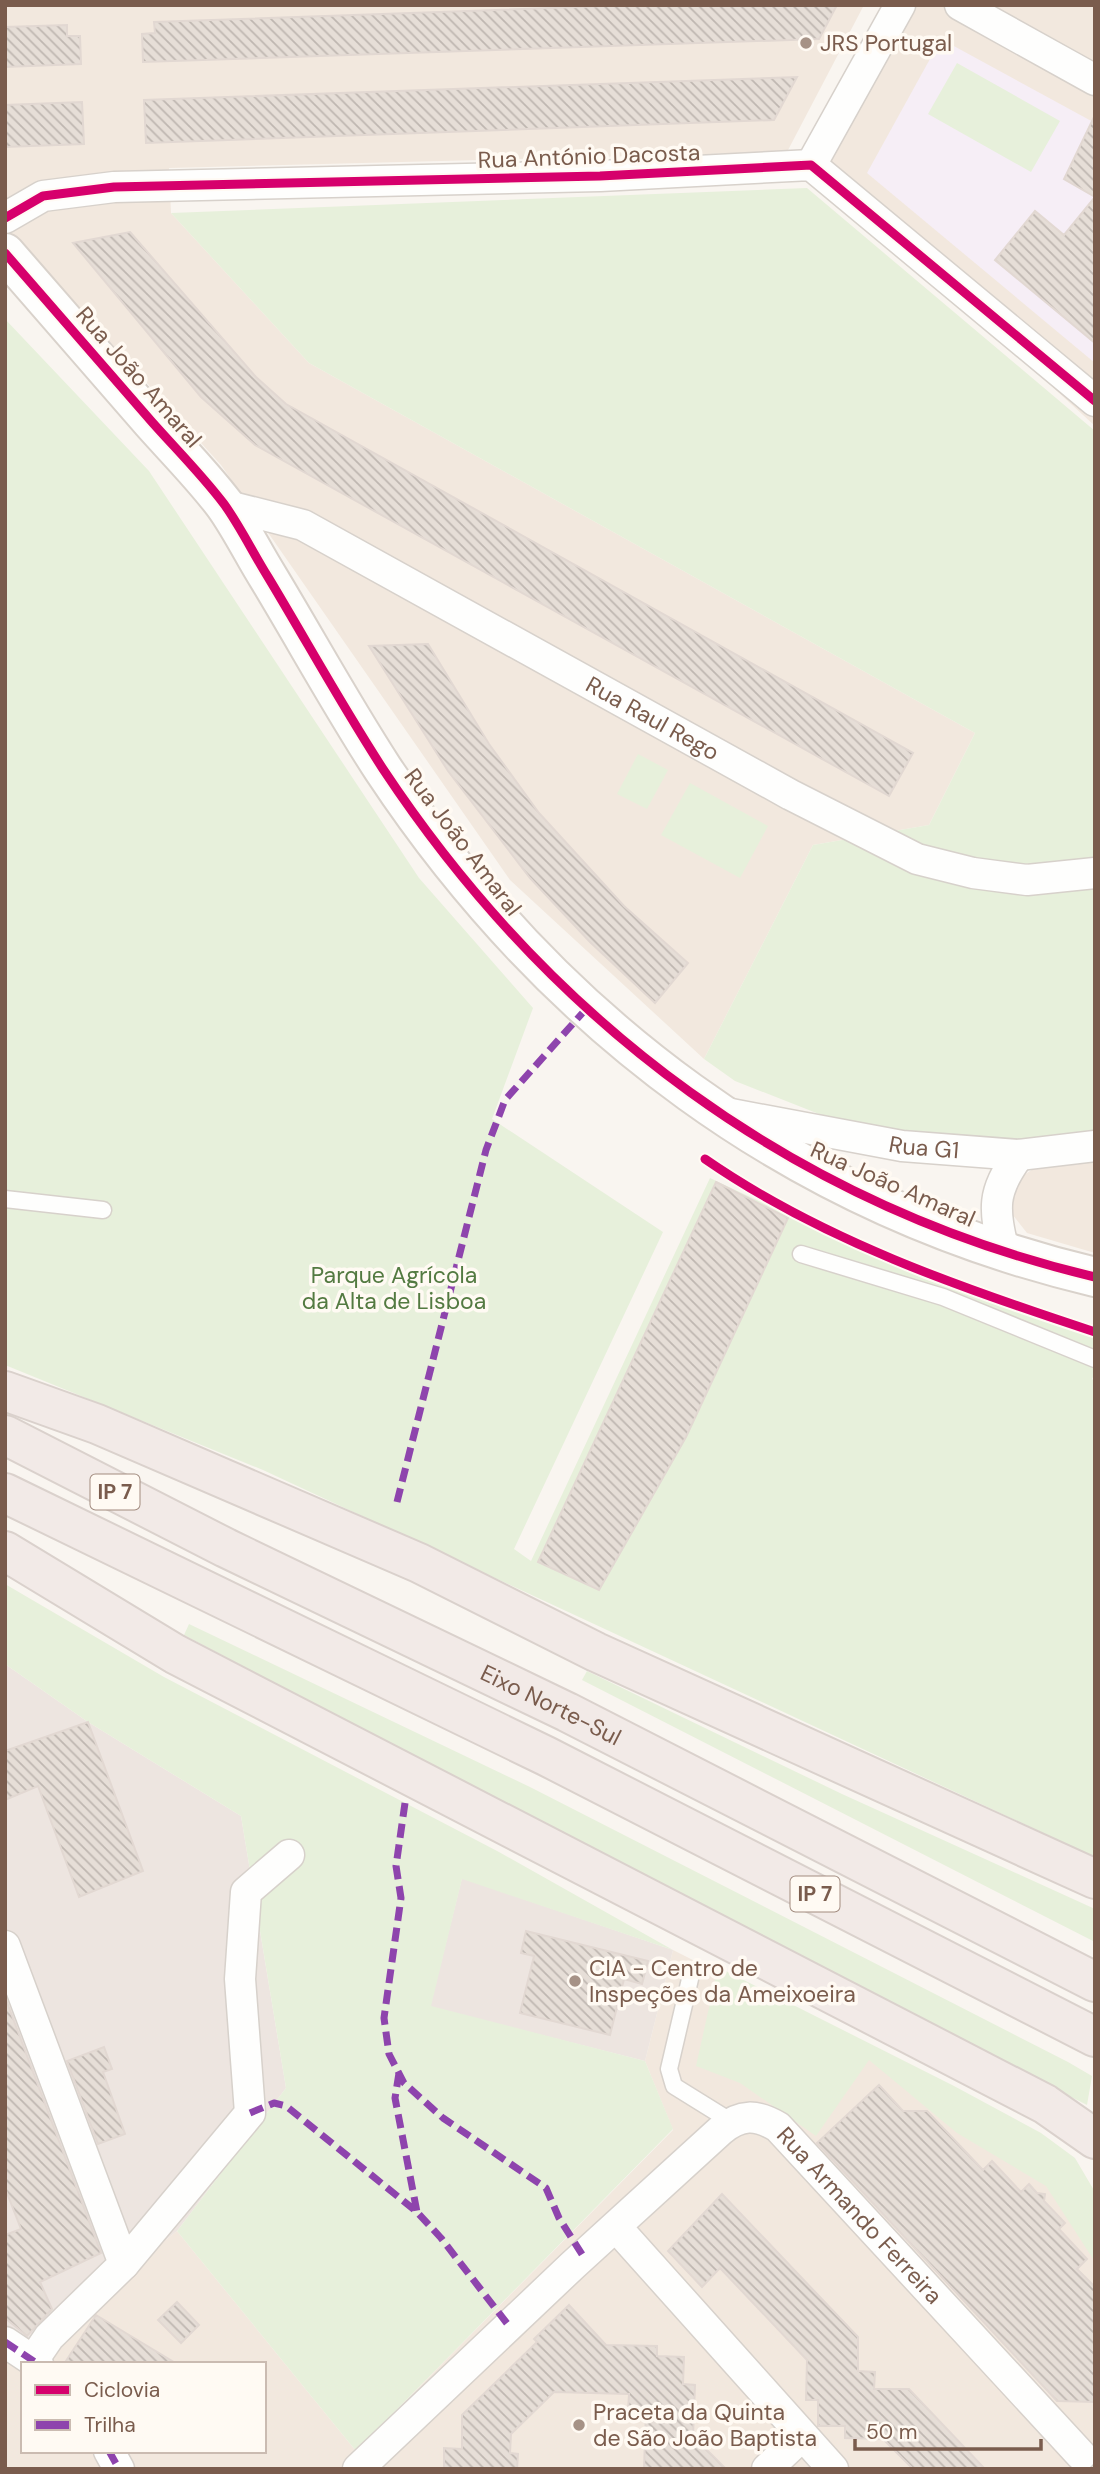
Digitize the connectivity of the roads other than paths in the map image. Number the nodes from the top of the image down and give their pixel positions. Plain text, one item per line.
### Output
1 (900, 5) edge
2 (960, 5) edge
3 (1095, 80) edge
4 (811, 164) junction
5 (5, 218) edge
6 (5, 253) edge
7 (1095, 401) edge
8 (224, 505) junction
9 (1095, 873) edge
10 (713, 1111) junction
11 (1095, 1146) edge
12 (1019, 1155) junction
13 (5, 1199) edge
14 (103, 1210) dead end
15 (1004, 1252) junction
16 (802, 1254) dead end
17 (1095, 1277) edge
18 (1095, 1359) edge
19 (5, 1391) edge
20 (5, 1435) edge
21 (5, 1493) edge
22 (5, 1551) edge
23 (289, 1855) dead end
24 (1095, 1879) edge
25 (5, 1947) edge
26 (690, 1979) dead end
27 (1095, 1982) edge
28 (1090, 2034) edge
29 (732, 2122) junction
30 (1095, 2139) edge
31 (617, 2228) junction
32 (124, 2264) junction
33 (5, 2342) edge
34 (36, 2361) edge
35 (802, 2436) junction
36 (111, 2453) edge
37 (1081, 2455) dead end
38 (119, 2469) edge
39 (359, 2469) edge
40 (767, 2469) edge
41 (833, 2469) edge

1 - 4 street
2 - 3 street
4 - 5 street, Rua António Dacosta
4 - 7 street
6 - 8 street, Rua João Amaral
8 - 9 street, Rua Raul Rego
8 - 10 street, Rua João Amaral
10 - 12 street, Rua G1
10 - 15 street, Rua João Amaral
11 - 12 street, Rua G1
12 - 15 street
13 - 14 lane
15 - 17 street, Rua João Amaral
16 - 18 lane
19 - 24 highway
20 - 27 highway, Eixo Norte-Sul / IP 7
21 - 28 highway, Eixo Norte-Sul / IP 7
22 - 30 highway
23 - 32 street
25 - 32 street
26 - 29 lane
29 - 31 street
29 - 37 street, Rua Armando Ferreira
31 - 35 street
31 - 39 street
32 - 34 street
33 - 34 street
35 - 40 street
35 - 41 street
36 - 38 street

